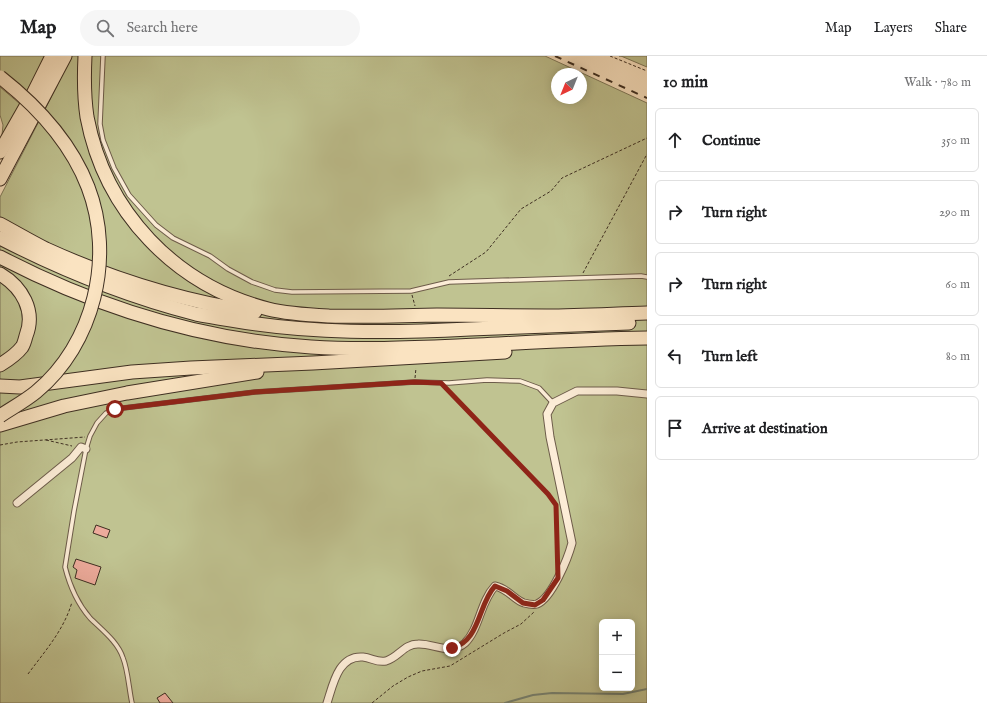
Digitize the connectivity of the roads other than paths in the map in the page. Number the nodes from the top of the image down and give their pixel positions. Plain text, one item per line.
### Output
1 (52, 56) edge
2 (66, 56) edge
3 (85, 56) edge
4 (103, 56) edge
5 (0, 77) edge
6 (0, 152) edge
7 (0, 179) edge
8 (0, 224) edge
9 (0, 238) edge
10 (0, 257) edge
11 (0, 274) edge
12 (647, 277) edge
13 (647, 313) edge
14 (480, 316) junction
15 (647, 322) edge
16 (647, 338) edge
17 (647, 345) edge
18 (530, 351) junction
19 (0, 364) edge
20 (0, 386) edge
21 (647, 394) edge
22 (553, 403) junction
23 (0, 416) edge
24 (0, 425) edge
25 (83, 448) junction
26 (17, 503) dead end
27 (132, 703) edge
28 (326, 703) edge

1 - 6 highway
2 - 7 highway
3 - 14 highway
4 - 12 lane
5 - 23 highway, bridge
8 - 14 highway
9 - 15 highway
10 - 16 highway
11 - 19 highway
13 - 14 highway
17 - 18 highway
18 - 20 highway
18 - 24 highway
21 - 22 street
22 - 25 lane
22 - 28 street
25 - 26 street
25 - 27 lane

